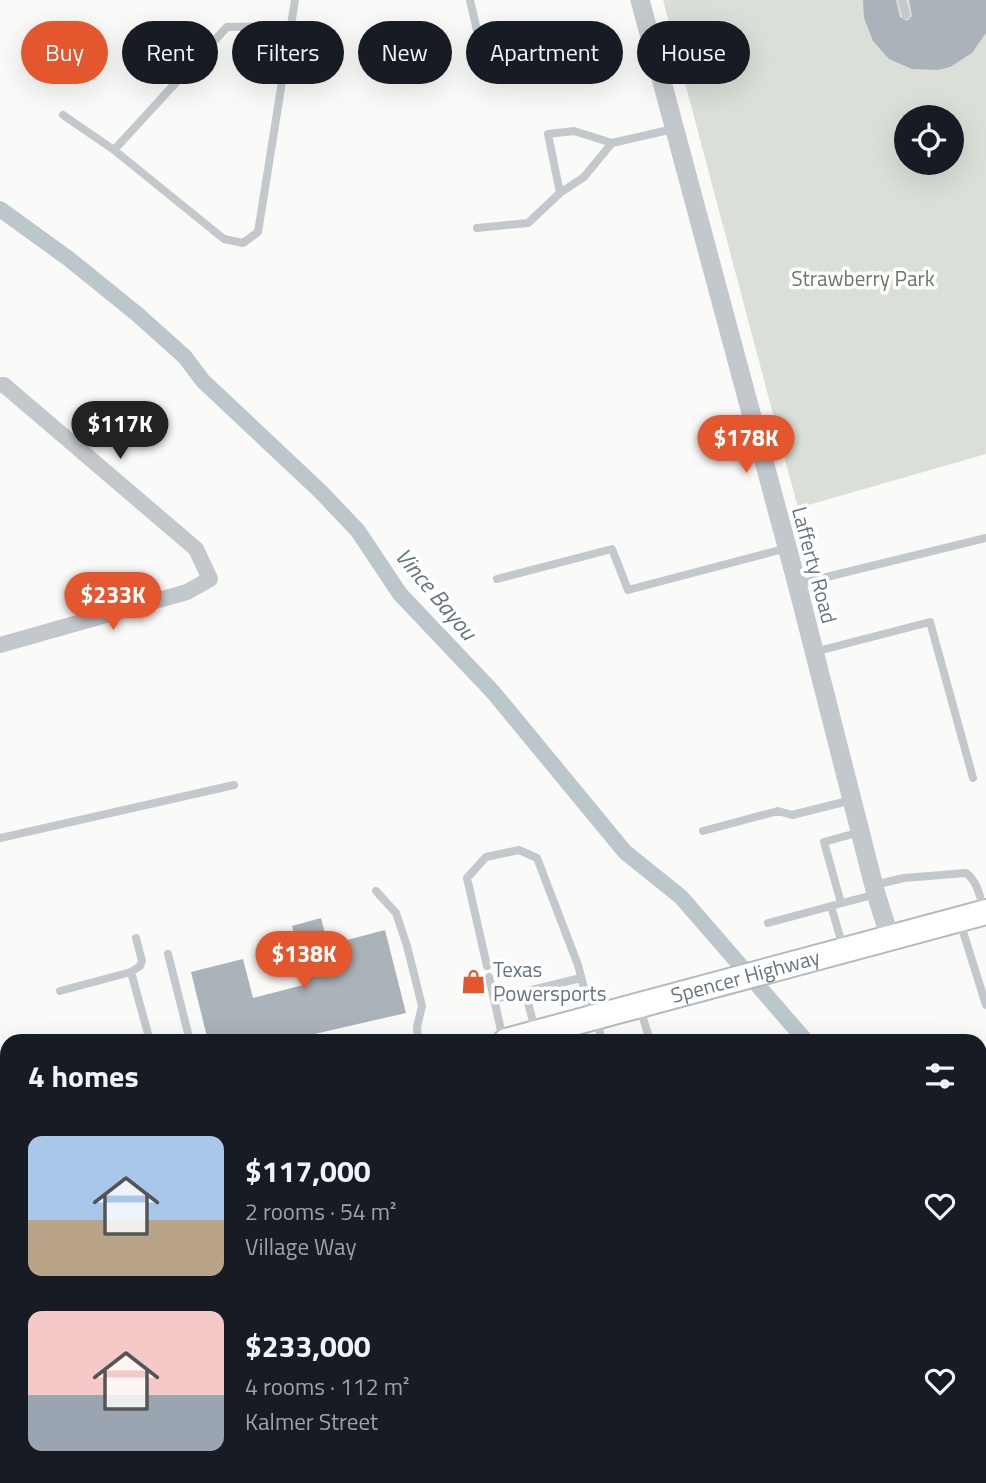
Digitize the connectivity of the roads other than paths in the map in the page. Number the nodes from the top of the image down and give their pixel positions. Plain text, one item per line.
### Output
1 (295, 0) edge
2 (470, 0) edge
3 (640, 0) edge
4 (902, 0) edge
5 (906, 15) dead end
6 (292, 21) edge
7 (475, 21) edge
8 (232, 27) edge
9 (282, 84) edge
10 (63, 115) dead end
11 (673, 129) junction
12 (612, 143) junction
13 (114, 150) junction
14 (560, 193) junction
15 (477, 228) dead end
16 (0, 385) edge
17 (986, 538) edge
18 (787, 548) junction
19 (497, 579) dead end
20 (797, 584) junction
21 (0, 645) edge
22 (814, 652) junction
23 (973, 778) dead end
24 (234, 785) dead end
25 (852, 800) junction
26 (703, 831) dead end
27 (860, 832) junction
28 (0, 838) edge
29 (875, 889) junction
30 (376, 891) dead end
31 (841, 904) junction
32 (831, 906) junction
33 (985, 912) edge
34 (960, 919) junction
35 (768, 923) dead end
36 (136, 938) dead end
37 (890, 938) junction
38 (844, 950) junction
39 (168, 954) dead end
40 (487, 966) dead end
41 (131, 972) junction
42 (489, 977) dead end
43 (581, 978) junction
44 (60, 991) dead end
45 (525, 991) junction
46 (494, 999) junction
47 (640, 1005) junction
48 (986, 1005) edge
49 (594, 1018) junction
50 (536, 1033) junction
51 (148, 1034) edge
52 (188, 1034) edge
53 (418, 1034) edge
54 (503, 1034) edge
55 (532, 1034) edge
56 (600, 1034) edge
57 (648, 1034) edge

1 - 6 lane
2 - 7 lane
3 - 11 street, Lafferty Road
4 - 5 lane
8 - 13 lane
9 - 13 lane
10 - 13 lane
11 - 12 lane
11 - 18 street, Lafferty Road
12 - 14 lane
12 - 14 lane
14 - 15 lane
16 - 21 street
17 - 20 lane
18 - 19 lane
18 - 20 street, Lafferty Road
20 - 22 street, Lafferty Road
22 - 23 lane
22 - 25 street, Lafferty Road
24 - 28 lane
25 - 26 lane
25 - 27 street, Lafferty Road
27 - 29 street, Lafferty Road
27 - 31 lane
29 - 31 lane
29 - 33 lane
29 - 37 street, Lafferty Road
30 - 53 lane
31 - 32 lane
32 - 35 lane
32 - 38 lane
33 - 34 main road, Spencer Highway
34 - 37 main road, Spencer Highway
34 - 48 lane
36 - 41 lane
37 - 38 main road, Spencer Highway
38 - 47 main road, Spencer Highway
39 - 52 lane
40 - 43 lane
41 - 44 lane
41 - 51 lane
42 - 46 lane
43 - 45 lane
43 - 49 lane
45 - 46 lane
45 - 50 lane
46 - 54 lane
47 - 49 main road, Spencer Highway
47 - 57 lane
49 - 50 main road, Spencer Highway
49 - 56 lane
50 - 55 main road, Spencer Highway

